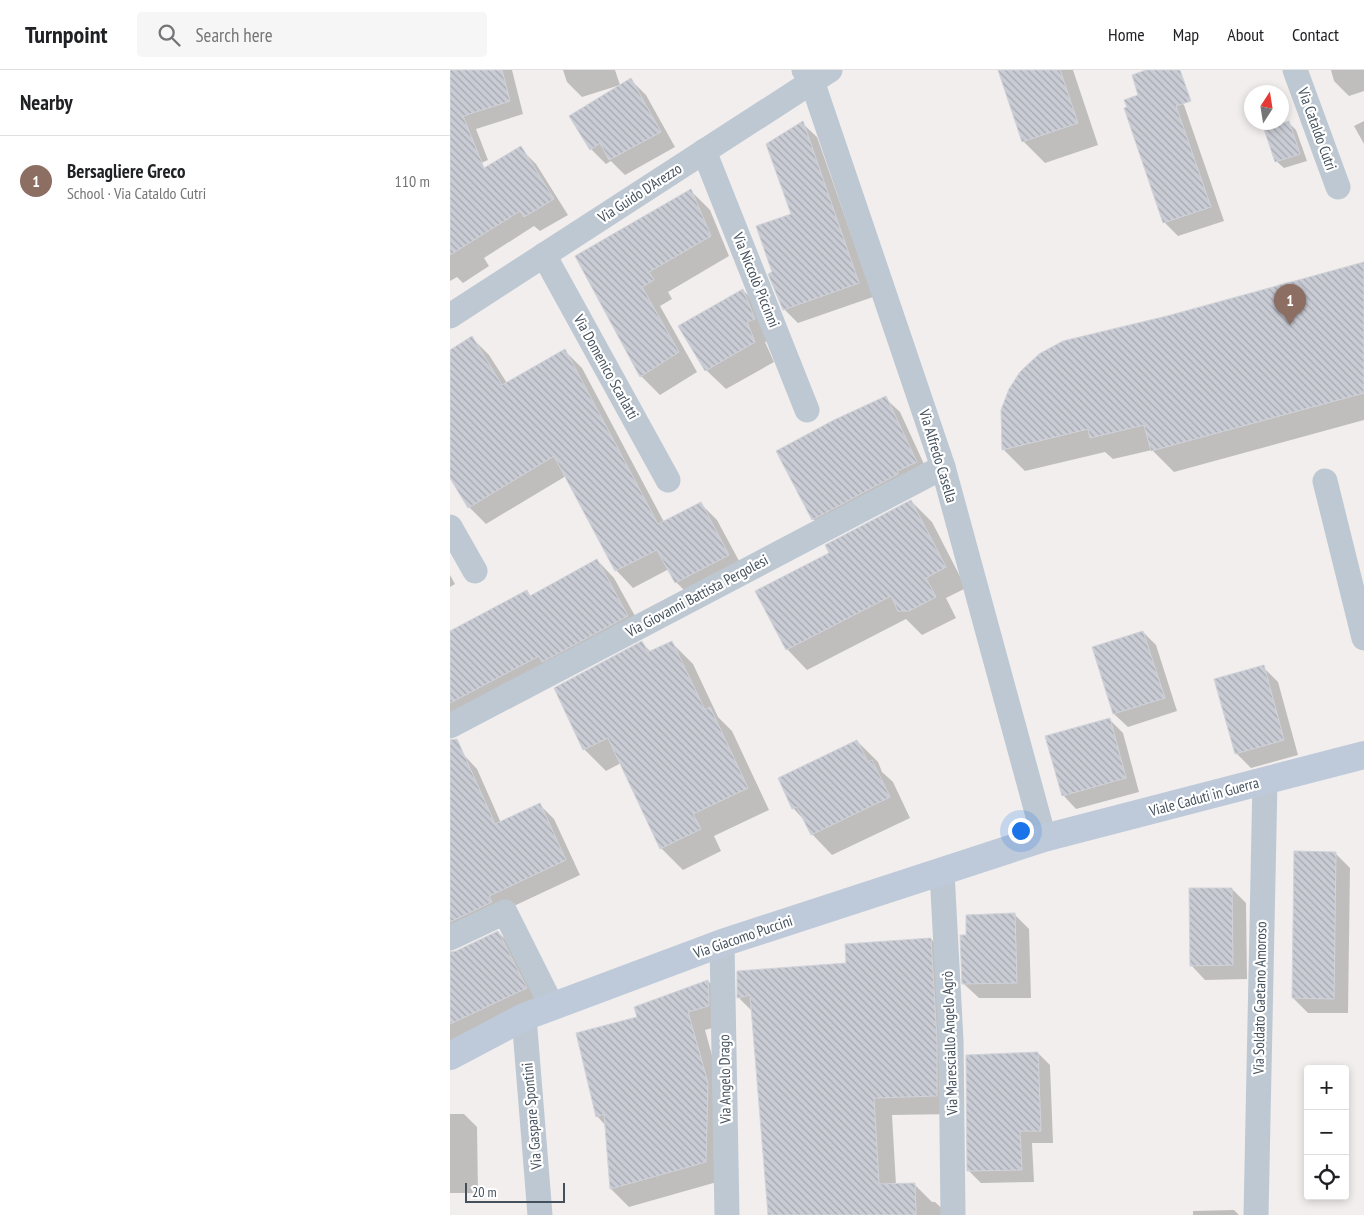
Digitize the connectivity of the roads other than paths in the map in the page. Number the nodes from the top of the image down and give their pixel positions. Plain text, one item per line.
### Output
1 (1295, 70) edge
2 (815, 74) edge
3 (704, 151) junction
4 (1338, 187) dead end
5 (544, 255) junction
6 (450, 316) edge
7 (807, 410) dead end
8 (943, 467) junction
9 (668, 480) dead end
10 (1325, 481) dead end
11 (450, 527) edge
12 (475, 572) dead end
13 (1364, 638) edge
14 (450, 726) edge
15 (1364, 755) edge
16 (1265, 781) junction
17 (1044, 838) junction
18 (942, 872) junction
19 (450, 938) edge
20 (722, 943) junction
21 (552, 1006) junction
22 (524, 1017) junction
23 (450, 1056) edge
24 (540, 1215) edge
25 (727, 1215) edge
26 (953, 1215) edge
27 (1256, 1215) edge

1 - 4 street, Via Cataldo Cutri
2 - 3 street, Via Guido D'Arezzo
2 - 8 street, Via Alfredo Casella
3 - 5 street, Via Guido D'Arezzo
3 - 7 street, Via Niccolò Piccinni
5 - 6 street, Via Guido D'Arezzo
5 - 9 street, Via Domenico Scarlatti
8 - 14 street, Via Giovanni Battista Pergolesi
8 - 17 street, Via Alfredo Casella
10 - 13 street
11 - 12 street
15 - 16 street, Viale Caduti in Guerra
16 - 17 street, Viale Caduti in Guerra
16 - 27 street, Via Soldato Gaetano Amoroso
17 - 18 street, Via Giacomo Puccini
18 - 20 street, Via Giacomo Puccini
18 - 26 street, Via Maresciallo Angelo Agrò
19 - 21 street
20 - 21 street, Via Giacomo Puccini
20 - 25 street, Via Angelo Drago
21 - 22 street, Via Giacomo Puccini
22 - 23 street, Via Giacomo Puccini
22 - 24 street, Via Gaspare Spontini

